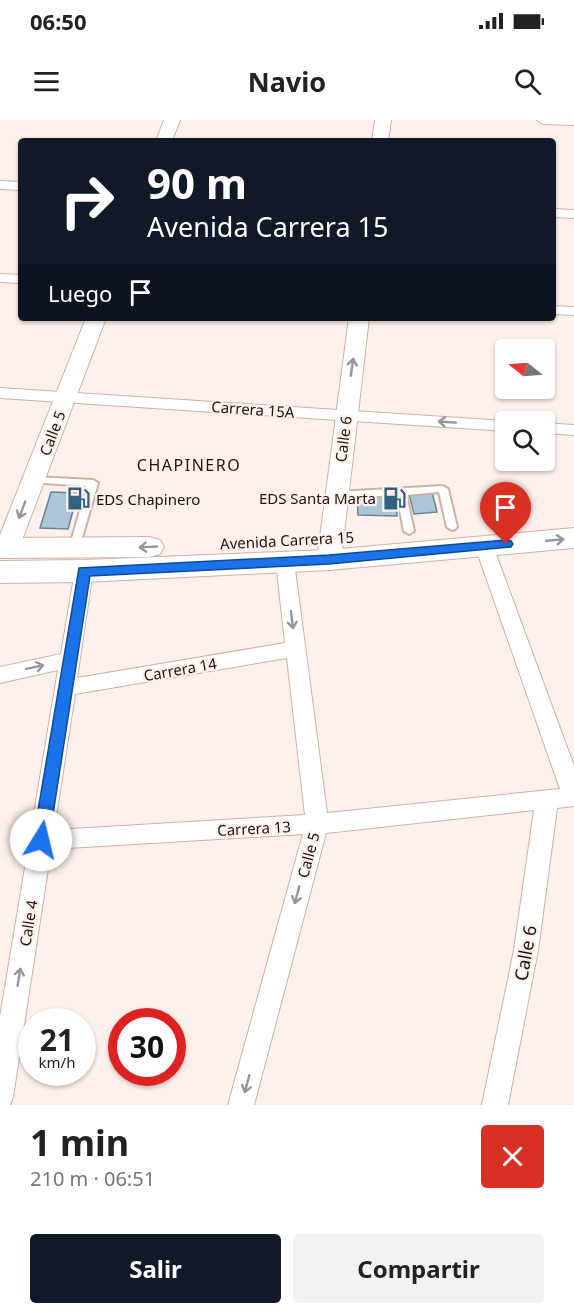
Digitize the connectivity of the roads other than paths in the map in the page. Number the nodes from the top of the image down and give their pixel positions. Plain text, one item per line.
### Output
1 (172, 120) edge
2 (383, 120) edge
3 (543, 120) edge
4 (574, 121) edge
5 (165, 138) edge
6 (380, 138) edge
7 (0, 185) edge
8 (18, 186) edge
9 (556, 213) edge
10 (574, 214) edge
11 (0, 278) edge
12 (18, 279) edge
13 (556, 310) edge
14 (574, 311) edge
15 (95, 321) edge
16 (359, 321) edge
17 (0, 393) edge
18 (66, 397) junction
19 (346, 415) junction
20 (495, 425) edge
21 (555, 429) edge
22 (574, 430) edge
23 (34, 480) junction
24 (401, 492) junction
25 (337, 495) junction
26 (574, 517) edge
27 (452, 528) junction
28 (409, 531) junction
29 (574, 538) edge
30 (484, 546) junction
31 (331, 549) junction
32 (2, 556) edge
33 (79, 560) junction
34 (285, 562) junction
35 (296, 649) junction
36 (70, 660) junction
37 (0, 675) edge
38 (65, 688) junction
39 (574, 797) edge
40 (547, 800) junction
41 (317, 824) junction
42 (41, 840) junction
43 (0, 1097) edge
44 (241, 1105) edge
45 (495, 1105) edge

1 - 5 street
2 - 6 street
3 - 4 street
7 - 8 street
9 - 10 street
11 - 12 street
13 - 14 street
15 - 18 street, Calle 5
19 -> 16 street, Calle 6
17 - 18 street, Carrera 15A
18 - 19 street, Carrera 15A
18 - 23 street, Calle 5
20 -> 19 street, Carrera 15A
19 - 25 street, Calle 6
21 - 22 street
23 -> 32 street, Calle 5
23 - 33 lane
24 - 25 lane
24 - 27 lane
24 - 28 lane
25 - 31 street, Calle 6
26 - 27 main road, Avenida Carrera 15
27 - 28 main road, Avenida Carrera 15
28 - 31 main road, Avenida Carrera 15
30 -> 29 main road, Avenida Carrera 15
30 - 31 main road, Avenida Carrera 15
30 - 39 street
31 -> 33 main road, Avenida Carrera 15
31 - 34 main road, Avenida Carrera 15
32 - 33 main road, Avenida Carrera 15
33 - 34 main road, Avenida Carrera 15
33 - 36 street, Calle 4
34 -> 35 street, Calle 5
35 - 38 street, Carrera 14
35 - 41 street, Calle 5
37 -> 36 street
36 - 38 street, Calle 4
38 - 42 street, Calle 4
39 - 40 street, Carrera 13
40 - 41 street, Carrera 13
40 - 45 street, Calle 6
41 - 42 street, Carrera 13
41 -> 44 street, Calle 5
43 -> 42 street, Calle 4

